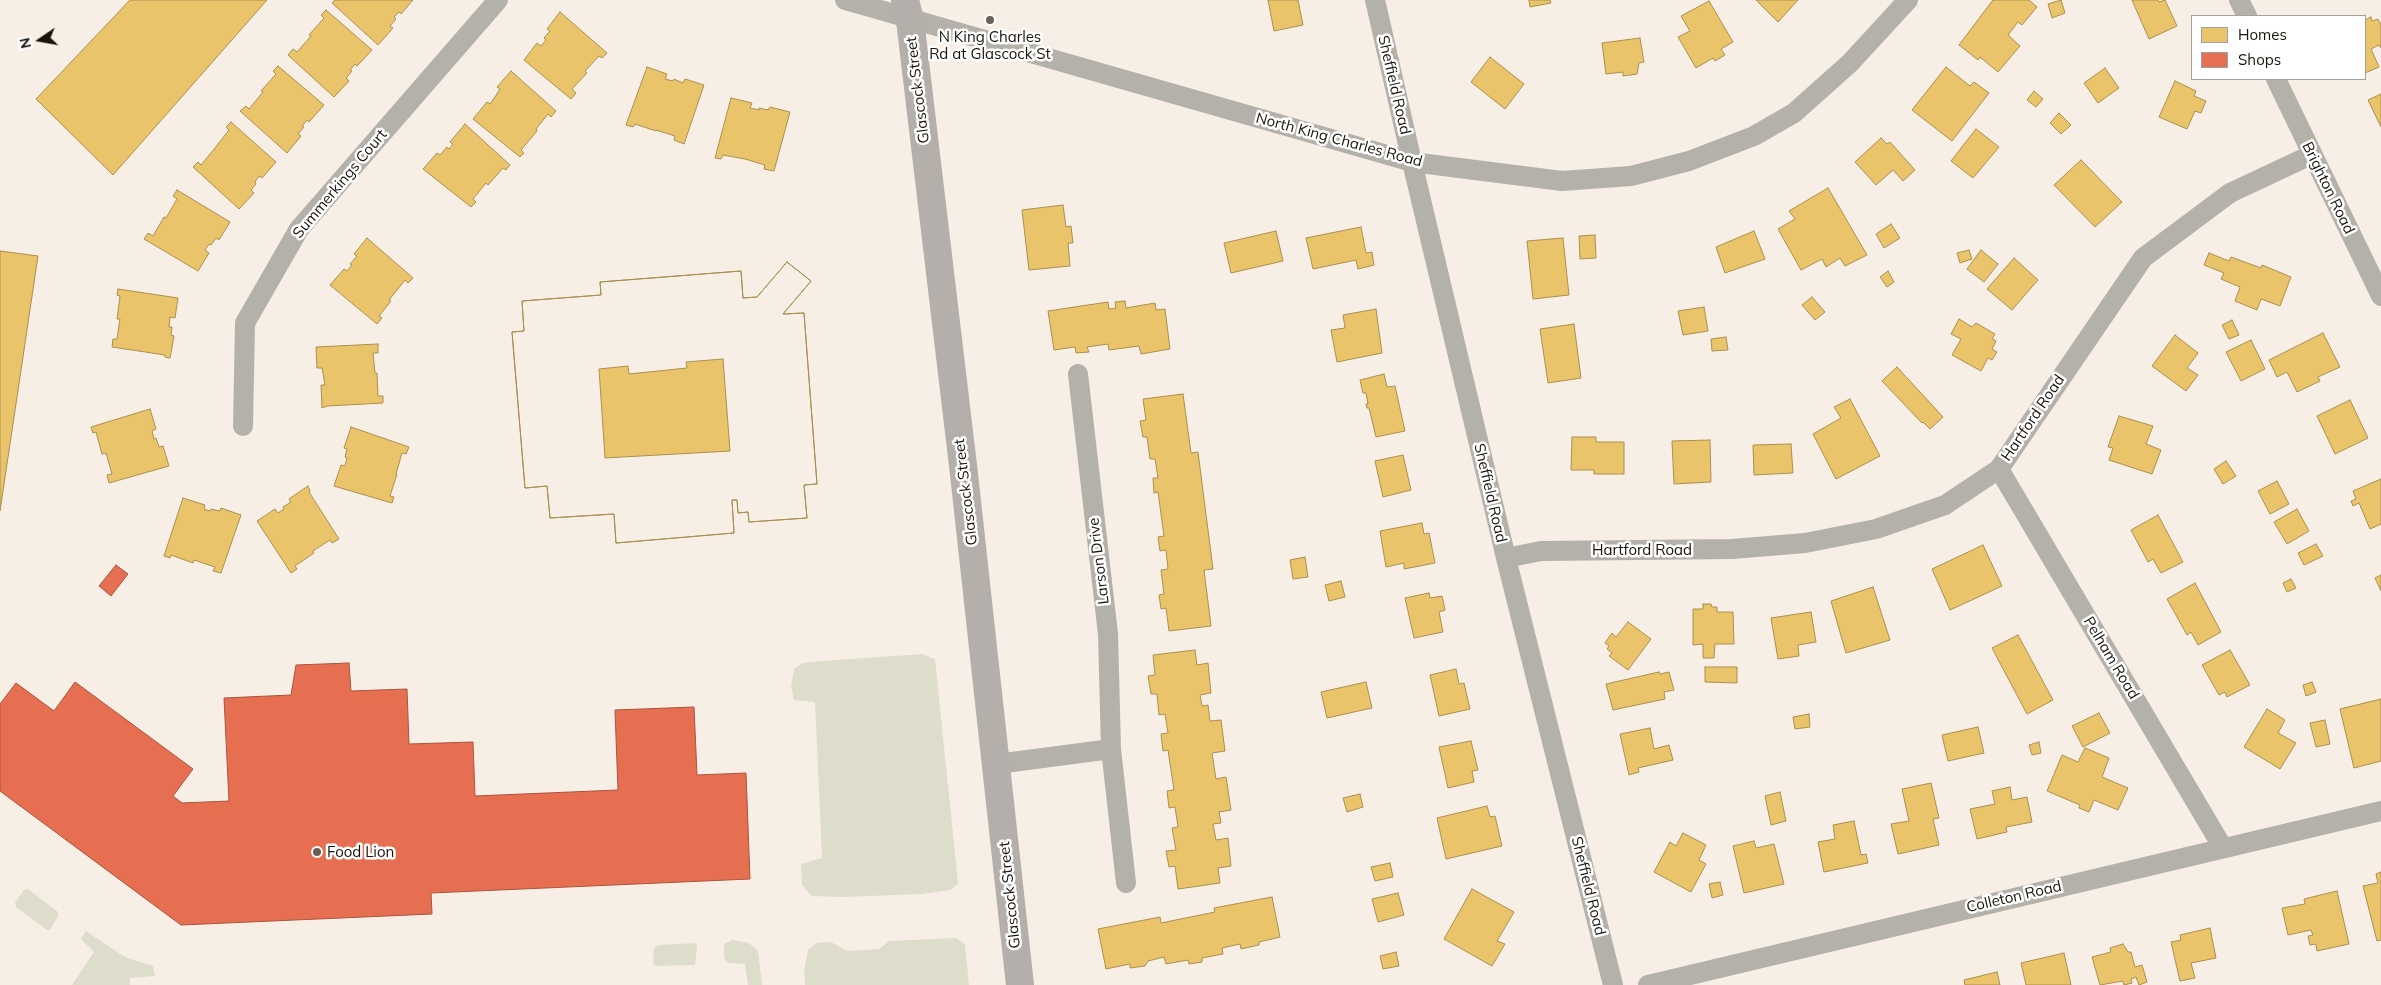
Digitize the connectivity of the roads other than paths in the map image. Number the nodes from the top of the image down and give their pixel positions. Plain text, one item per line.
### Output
1 (498, 0) edge
2 (845, 0) edge
3 (1375, 0) edge
4 (1908, 0) edge
5 (2240, 0) edge
6 (908, 10) edge
7 (2247, 15) edge
8 (2276, 80) edge
9 (2311, 154) junction
10 (1412, 162) junction
11 (2381, 296) edge
12 (1078, 374) dead end
13 (243, 426) dead end
14 (1999, 469) junction
15 (1506, 558) junction
16 (1111, 749) junction
17 (997, 764) junction
18 (2381, 811) edge
19 (2223, 848) junction
20 (1126, 882) dead end
21 (1020, 985) edge
22 (1613, 985) edge
23 (1648, 985) edge

1 - 13 street, Summerkings Court
2 - 6 street, North King Charles Road
3 - 10 street, Sheffield Road
4 - 10 street, North King Charles Road
5 - 7 street
6 - 10 street, North King Charles Road
6 - 17 street, Glascock Street
8 - 9 street, Brighton Road
9 - 11 street, Brighton Road
9 - 14 street, Hartford Road
10 - 15 street, Sheffield Road
12 - 16 street, Larson Drive
14 - 15 street, Hartford Road
14 - 19 street, Pelham Road
15 - 22 street, Sheffield Road
16 - 17 street
16 - 20 street, Larson Drive
17 - 21 street, Glascock Street
18 - 19 street, Colleton Road
19 - 23 street, Colleton Road

